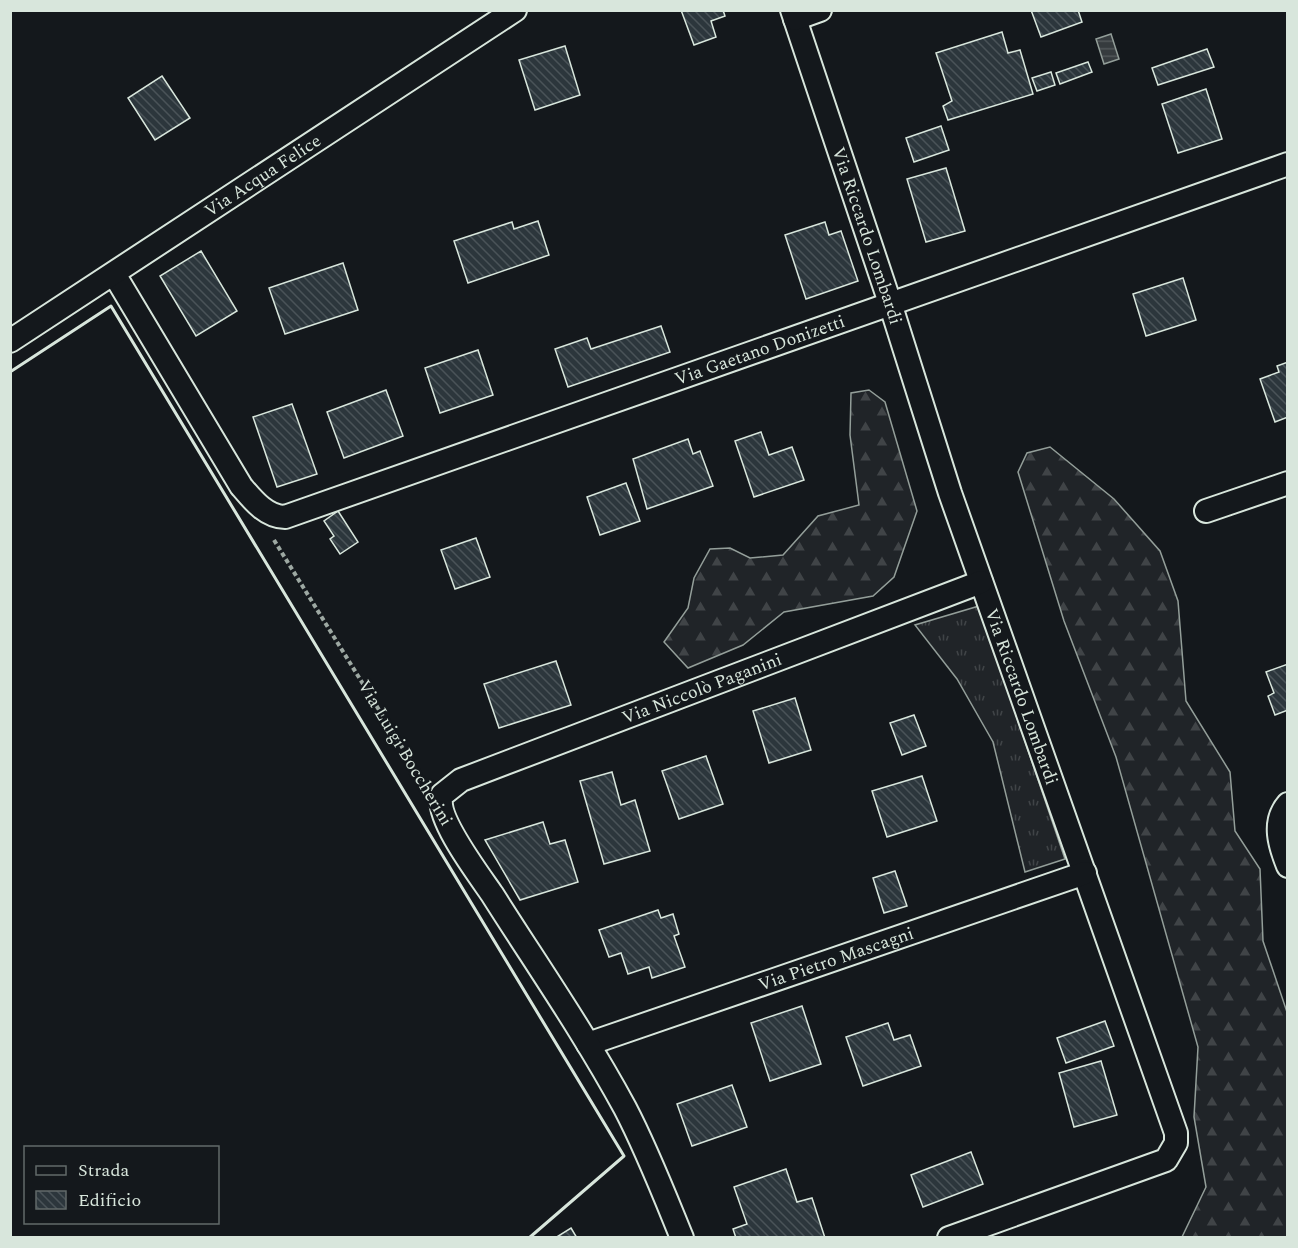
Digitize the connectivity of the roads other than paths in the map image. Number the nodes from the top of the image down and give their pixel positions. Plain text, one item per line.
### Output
1 (515, 10) edge
2 (820, 10) edge
3 (793, 15) edge
4 (1287, 164) edge
5 (114, 274) junction
6 (890, 303) junction
7 (10, 341) edge
8 (1287, 483) edge
9 (1206, 511) dead end
10 (981, 582) junction
11 (1284, 809) edge
12 (440, 810) joint
13 (1287, 866) edge
14 (1085, 873) junction
15 (588, 1044) junction
16 (682, 1238) edge
17 (949, 1238) edge

1 - 5 street, Via Acqua Felice
2 - 3 street
3 - 6 street, Via Riccardo Lombardi
4 - 6 street, Via Gaetano Donizetti
5 - 6 street, Via Gaetano Donizetti
5 - 7 street, Via Acqua Felice
6 - 10 street, Via Riccardo Lombardi
8 - 9 street
10 - 12 street, Via Niccolò Paganini
10 - 14 street, Via Riccardo Lombardi
11 - 13 street
12 - 15 street, Via Luigi Boccherini
14 - 15 street, Via Pietro Mascagni
14 - 17 street, Via Riccardo Lombardi
15 - 16 street, Via Luigi Boccherini

